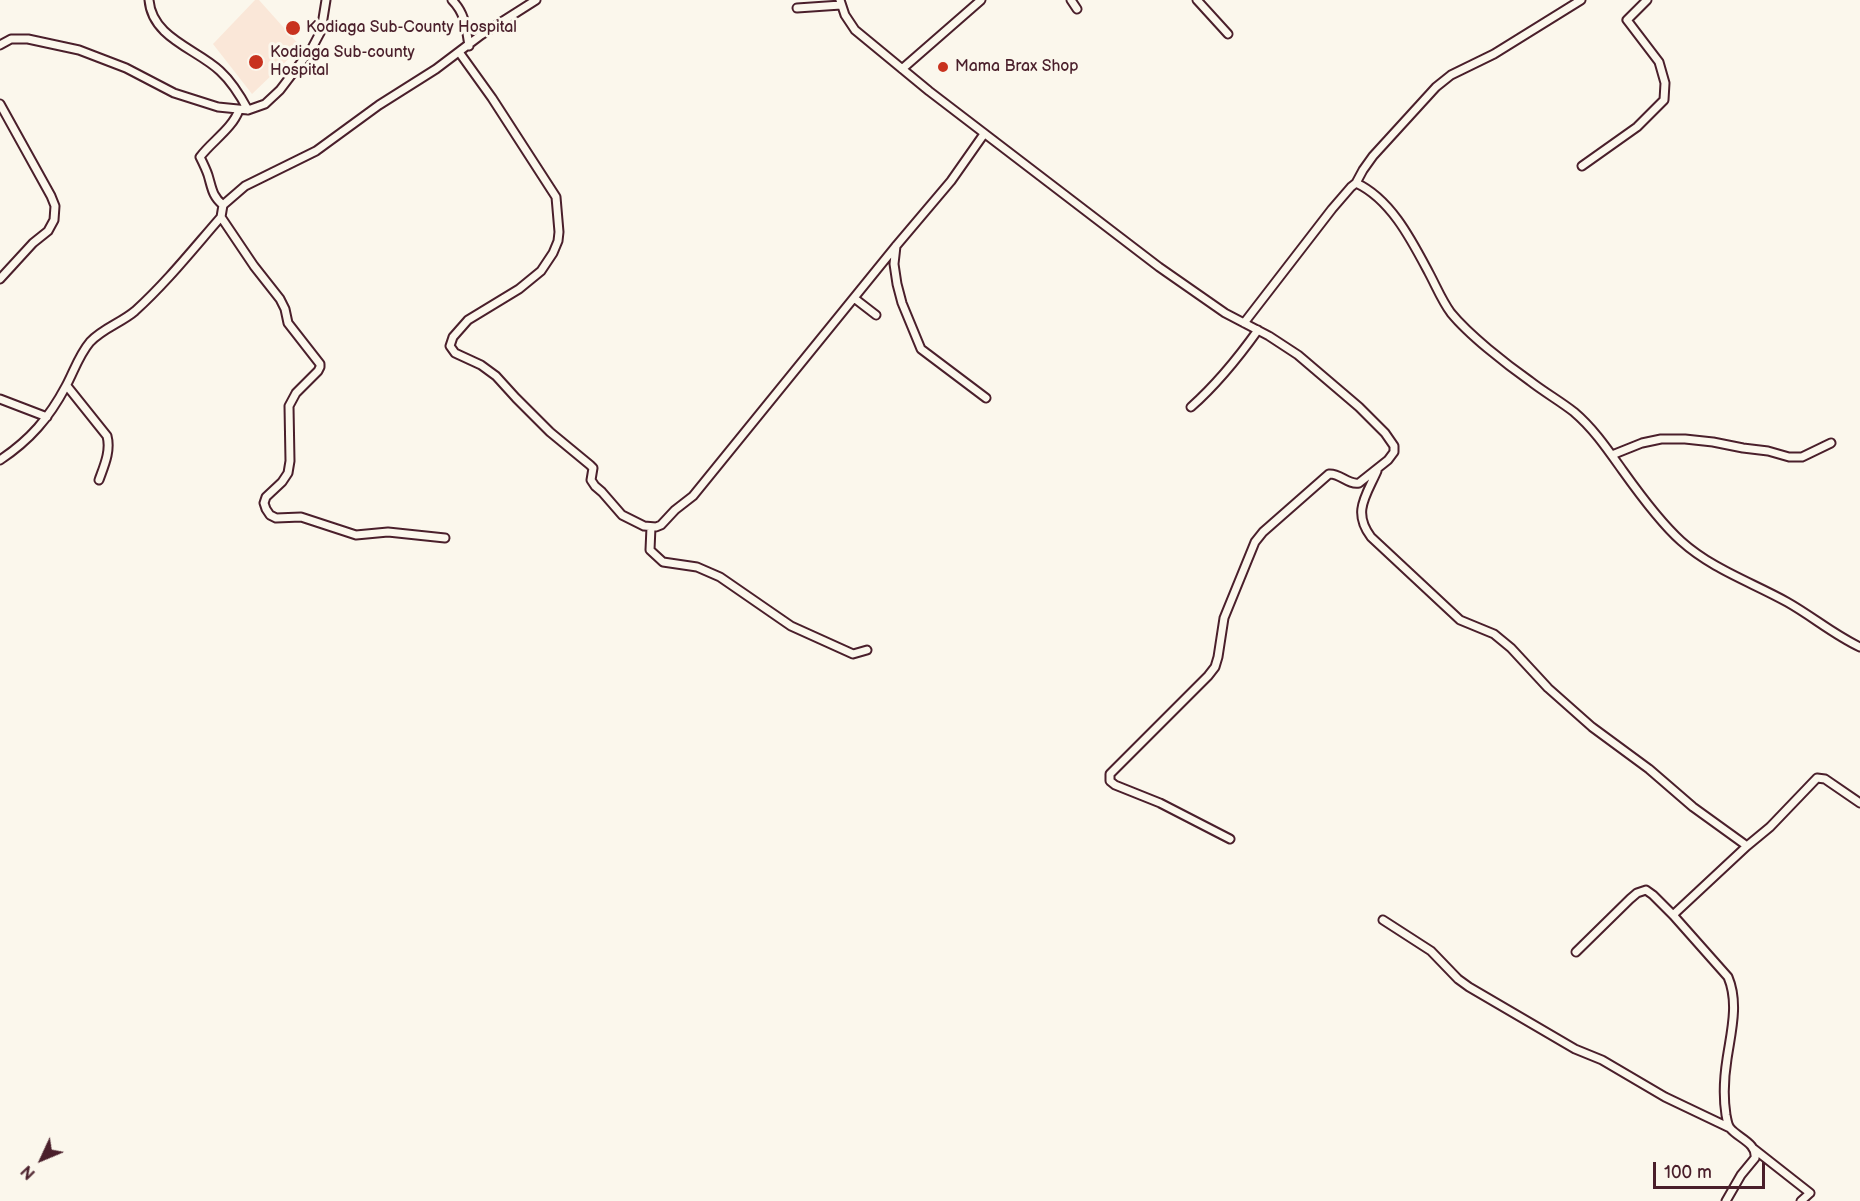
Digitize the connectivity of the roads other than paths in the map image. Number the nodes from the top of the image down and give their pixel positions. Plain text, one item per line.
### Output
1 (149, 0) edge
2 (326, 0) edge
3 (536, 0) edge
4 (981, 0) edge
5 (1071, 0) edge
6 (1197, 0) edge
7 (1581, 0) edge
8 (1647, 0) edge
9 (454, 1) edge
10 (841, 3) edge
11 (796, 8) dead end
12 (1077, 9) dead end
13 (1228, 34) dead end
14 (0, 45) edge
15 (469, 46) junction
16 (459, 52) junction
17 (902, 69) junction
18 (0, 104) edge
19 (239, 110) junction
20 (248, 110) junction
21 (984, 134) junction
22 (1582, 166) dead end
23 (1356, 183) junction
24 (223, 205) junction
25 (221, 217) junction
26 (896, 246) junction
27 (0, 279) edge
28 (854, 298) junction
29 (876, 315) dead end
30 (1244, 323) junction
31 (1258, 330) junction
32 (67, 386) junction
33 (986, 398) dead end
34 (0, 399) edge
35 (1191, 407) dead end
36 (47, 417) junction
37 (1831, 443) dead end
38 (1612, 455) junction
39 (0, 460) edge
40 (1378, 469) junction
41 (99, 480) dead end
42 (651, 527) junction
43 (445, 538) dead end
44 (1860, 647) edge
45 (867, 650) dead end
46 (1860, 803) edge
47 (1230, 839) dead end
48 (1747, 846) junction
49 (1673, 915) junction
50 (1383, 920) dead end
51 (1575, 952) dead end
52 (1730, 1128) junction
53 (1754, 1149) junction
54 (1726, 1201) edge
55 (1801, 1201) edge

1 - 20 street
2 - 20 street
3 - 15 street
4 - 17 street
5 - 12 street
6 - 13 street
7 - 23 street
8 - 22 street
9 - 15 street
10 - 11 street
10 - 17 street
14 - 19 street
15 - 16 street
16 - 24 street
16 - 42 street
17 - 21 street
18 - 27 street
19 - 20 street
19 - 24 street
21 - 26 street
21 - 30 street
23 - 30 street
23 - 38 street
24 - 25 street
25 - 32 street
25 - 43 street
26 - 28 street
26 - 33 street
28 - 29 street
28 - 42 street
30 - 31 street
31 - 35 street
31 - 40 street
32 - 36 street
32 - 41 street
34 - 36 street
36 - 39 street
37 - 38 street
38 - 44 street
40 - 47 street
40 - 48 street
42 - 45 street
46 - 48 street
48 - 49 street
49 - 51 street
49 - 52 street
50 - 52 street
52 - 53 street
53 - 54 street
53 - 55 street

